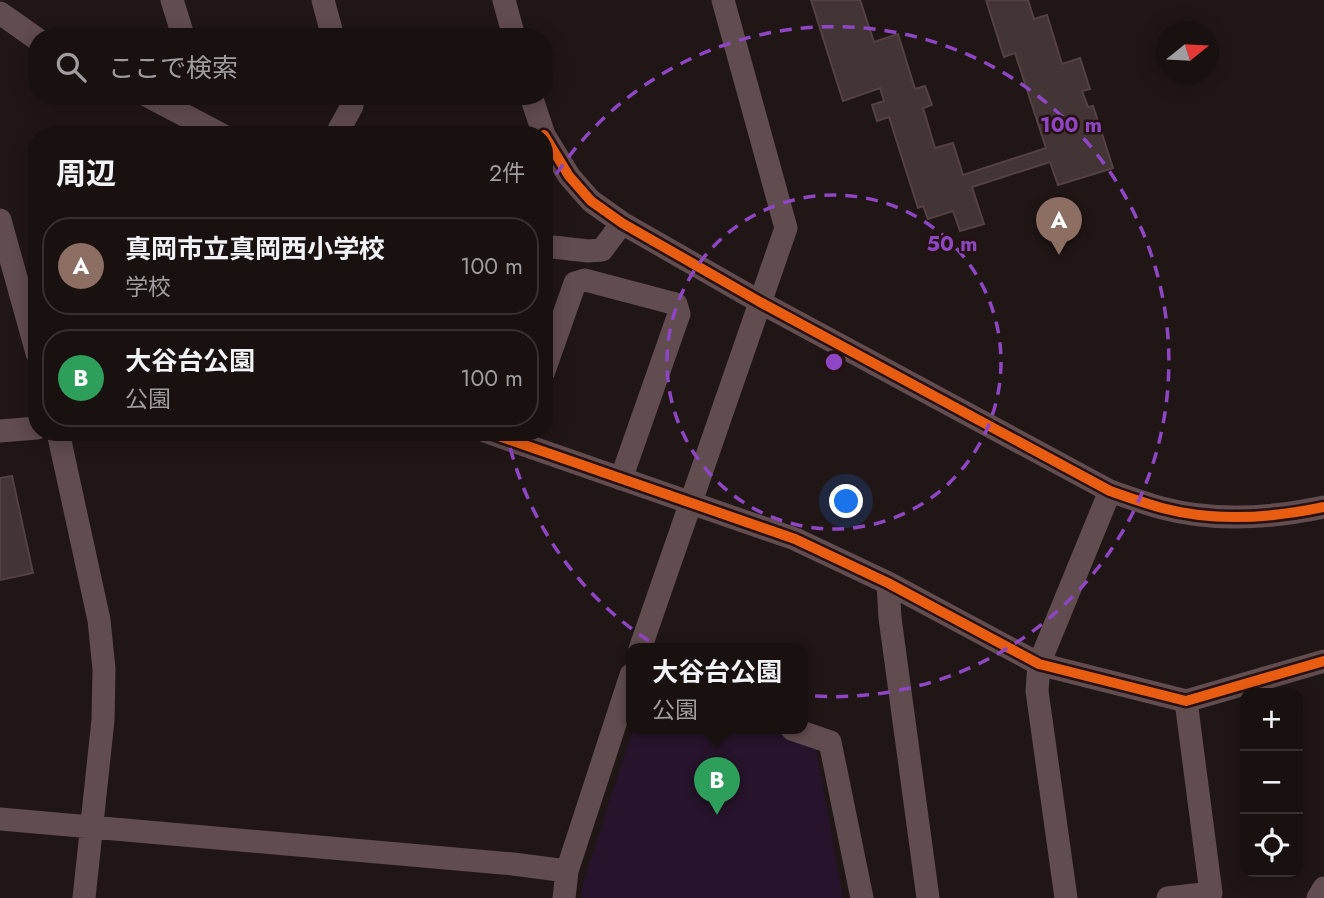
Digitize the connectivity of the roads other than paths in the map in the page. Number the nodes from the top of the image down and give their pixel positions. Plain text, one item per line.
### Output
1 (172, 0) edge
2 (323, 0) edge
3 (504, 0) edge
4 (723, 0) edge
5 (0, 13) edge
6 (180, 28) edge
7 (331, 28) edge
8 (512, 28) edge
9 (28, 33) edge
10 (165, 105) edge
11 (352, 105) edge
12 (534, 105) edge
13 (205, 126) edge
14 (341, 126) edge
15 (541, 126) edge
16 (553, 150) edge
17 (0, 220) edge
18 (622, 223) junction
19 (553, 247) edge
20 (761, 302) junction
21 (28, 321) edge
22 (553, 345) edge
23 (28, 429) edge
24 (0, 432) edge
25 (60, 441) edge
26 (528, 441) edge
27 (621, 479) junction
28 (1110, 491) junction
29 (690, 502) junction
30 (1324, 507) edge
31 (888, 583) junction
32 (642, 643) edge
33 (1324, 661) edge
34 (1039, 664) junction
35 (626, 690) edge
36 (1186, 701) junction
37 (807, 734) edge
38 (0, 819) edge
39 (90, 828) junction
40 (567, 871) junction
41 (1324, 888) edge
42 (84, 898) edge
43 (564, 898) edge
44 (862, 898) edge
45 (928, 898) edge
46 (1066, 898) edge
47 (1168, 898) edge
48 (1318, 898) edge

1 - 6 street
2 - 7 street
3 - 8 street
4 - 20 street
5 - 9 street
10 - 13 street
11 - 14 street
12 - 15 street
16 - 18 street
17 - 21 street
18 - 19 street
18 - 20 street
20 - 28 street
20 - 29 street
22 - 27 street
23 - 24 street
25 - 39 street
26 - 27 street
27 - 29 street
28 - 30 street
28 - 34 street
29 - 31 street
29 - 32 street
31 - 34 street
31 - 45 street
33 - 36 street
34 - 36 street
34 - 46 street
35 - 40 street
36 - 47 street
37 - 44 street
38 - 39 street
39 - 40 street
39 - 42 street
40 - 43 street
41 - 48 street

